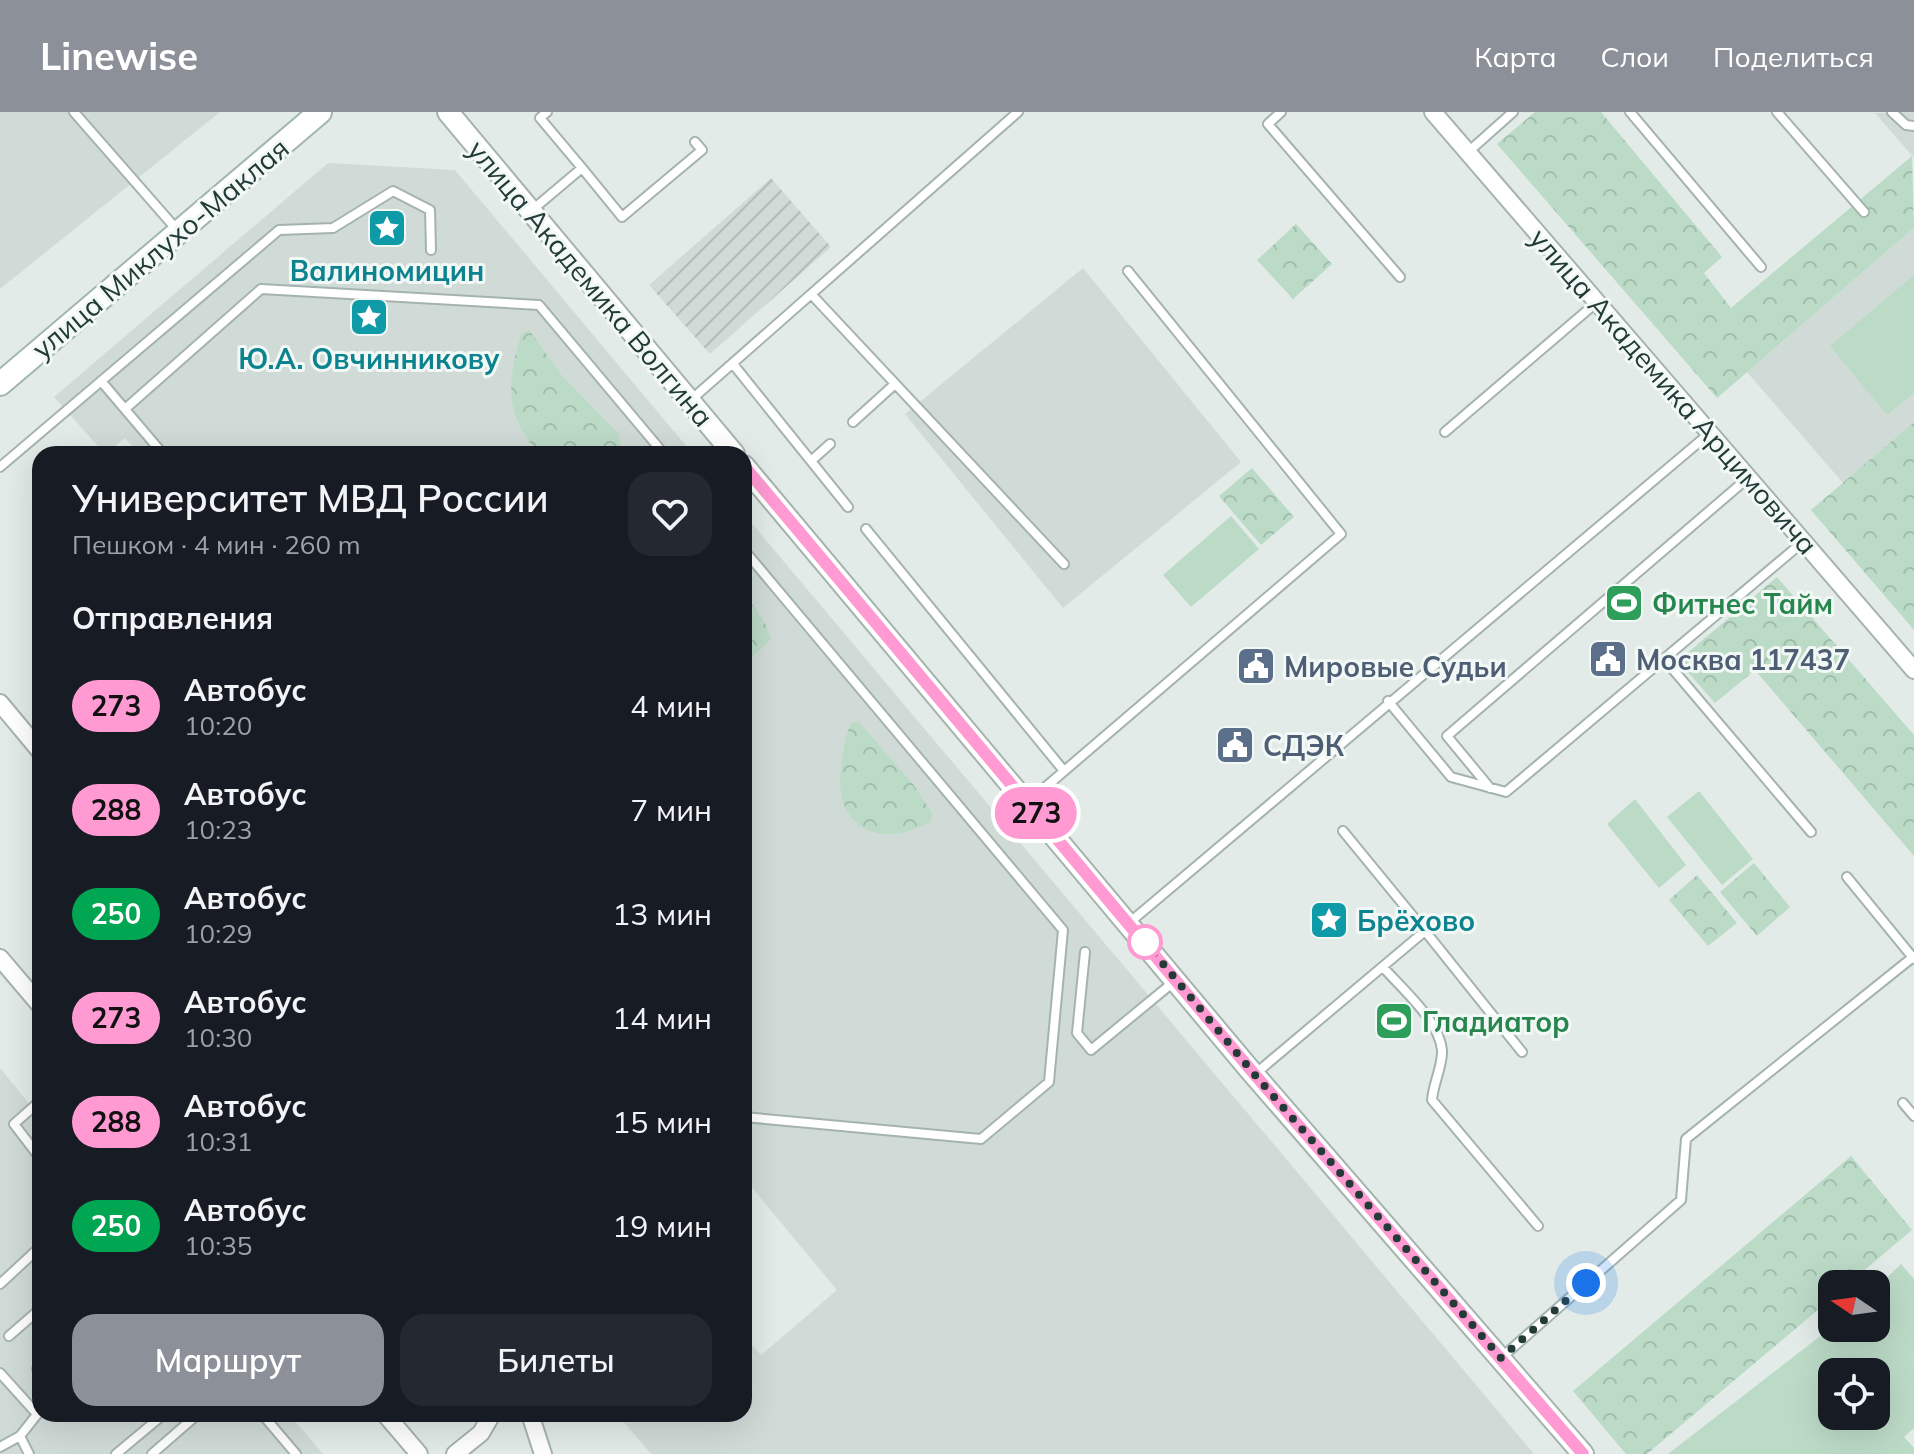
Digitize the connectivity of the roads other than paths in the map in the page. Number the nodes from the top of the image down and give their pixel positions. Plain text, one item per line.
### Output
1 (74, 112) edge
2 (320, 112) edge
3 (448, 112) edge
4 (547, 112) edge
5 (1018, 112) edge
6 (1281, 112) edge
7 (1433, 112) edge
8 (1513, 112) edge
9 (1630, 112) edge
10 (1777, 112) edge
11 (1892, 112) edge
12 (1914, 126) edge
13 (695, 142) dead end
14 (1467, 153) junction
15 (582, 168) junction
16 (530, 211) junction
17 (1864, 212) dead end
18 (178, 232) junction
19 (431, 250) dead end
20 (1761, 267) dead end
21 (1128, 271) dead end
22 (1400, 277) dead end
23 (812, 295) junction
24 (1597, 301) junction
25 (733, 364) junction
26 (101, 381) junction
27 (0, 384) edge
28 (895, 384) junction
29 (689, 401) junction
30 (125, 409) junction
31 (853, 422) dead end
32 (1445, 432) dead end
33 (1712, 432) junction
34 (830, 444) dead end
35 (156, 446) edge
36 (657, 446) edge
37 (727, 446) edge
38 (811, 461) junction
39 (0, 467) edge
40 (752, 475) edge
41 (1750, 476) junction
42 (848, 507) dead end
43 (866, 529) dead end
44 (1804, 541) junction
45 (752, 560) edge
46 (1064, 564) dead end
47 (1665, 660) junction
48 (1914, 670) edge
49 (1388, 701) junction
50 (0, 703) edge
51 (32, 741) edge
52 (1064, 771) junction
53 (1490, 788) junction
54 (1028, 803) junction
55 (1343, 831) dead end
56 (1811, 832) dead end
57 (1847, 877) dead end
58 (1129, 923) junction
59 (1425, 931) junction
60 (1085, 952) dead end
61 (0, 958) edge
62 (1913, 958) edge
63 (1383, 967) junction
64 (1176, 980) junction
65 (32, 996) edge
66 (1522, 1052) dead end
67 (1255, 1075) junction
68 (1903, 1103) dead end
69 (32, 1108) edge
70 (1914, 1116) edge
71 (752, 1118) edge
72 (32, 1148) edge
73 (1538, 1226) dead end
74 (32, 1254) edge
75 (0, 1284) edge
76 (32, 1316) edge
77 (9, 1336) dead end
78 (1501, 1358) junction
79 (0, 1373) edge
80 (32, 1407) edge
81 (32, 1421) edge
82 (154, 1422) edge
83 (189, 1422) edge
84 (269, 1422) edge
85 (392, 1422) edge
86 (487, 1422) edge
87 (533, 1422) edge
88 (20, 1436) junction
89 (0, 1447) edge
90 (29, 1454) edge
91 (116, 1454) edge
92 (152, 1454) edge
93 (296, 1454) edge
94 (419, 1454) edge
95 (455, 1454) edge
96 (543, 1454) edge
97 (1583, 1454) edge

1 - 18 lane
2 - 18 main road, улица Миклухо-Маклая
3 - 16 street, улица Академика Волгина
4 - 15 lane
5 - 23 lane
6 - 22 lane
7 - 14 street, улица Академика Арцимовича
8 - 14 lane
9 - 20 lane
10 - 17 lane
11 - 12 lane
13 - 15 lane
14 - 24 street, улица Академика Арцимовича
15 - 16 lane
16 - 29 street, улица Академика Волгина
18 - 27 main road, улица Миклухо-Маклая
19 - 26 lane
21 - 52 lane
23 - 25 lane
23 - 28 lane
24 - 32 lane
24 - 33 street, улица Академика Арцимовича
25 - 29 lane
25 - 38 lane
26 - 30 lane
26 - 39 lane
28 - 31 lane
28 - 46 lane
29 - 37 street, улица Академика Волгина
30 - 35 lane
30 - 36 lane
33 - 41 street, улица Академика Арцимовича
33 - 49 lane
34 - 38 lane
38 - 42 lane
40 - 54 street
41 - 44 street, улица Академика Арцимовича
41 - 53 lane
43 - 52 lane
44 - 47 lane
44 - 48 street, улица Академика Арцимовича
45 - 71 lane
47 - 53 lane
47 - 56 lane
49 - 53 lane
49 - 58 lane
50 - 51 street
52 - 54 lane
54 - 58 street
55 - 59 lane
57 - 62 lane
58 - 64 street
59 - 63 lane
59 - 66 lane
60 - 64 lane
61 - 65 street
62 - 78 lane
63 - 67 lane
63 - 73 lane
64 - 67 street
67 - 78 street
68 - 70 lane
69 - 72 lane
74 - 75 lane
76 - 77 lane
78 - 97 street
79 - 80 lane
81 - 88 lane
82 - 91 lane
83 - 92 lane
84 - 93 lane
85 - 94 street
86 - 95 street
87 - 96 street
88 - 89 lane
88 - 90 lane

